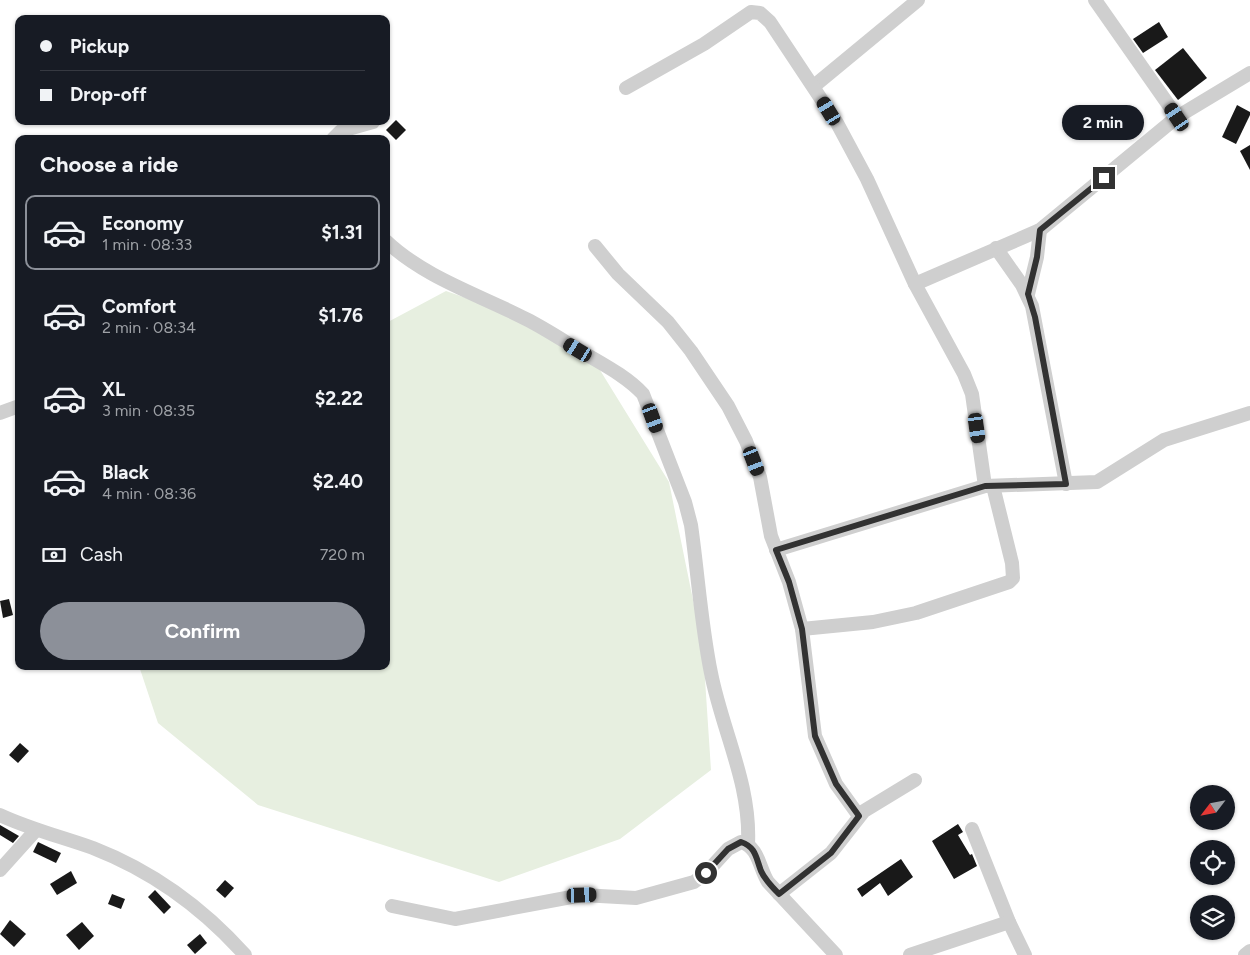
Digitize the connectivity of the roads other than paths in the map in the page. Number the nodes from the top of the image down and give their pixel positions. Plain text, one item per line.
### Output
1 (918, 0) edge
2 (1095, 0) edge
3 (1250, 73) edge
4 (814, 86) junction
5 (626, 88) dead end
6 (1177, 117) junction
7 (362, 125) edge
8 (337, 135) edge
9 (1040, 230) junction
10 (390, 245) edge
11 (595, 246) dead end
12 (996, 248) junction
13 (915, 284) junction
14 (1028, 294) junction
15 (15, 408) edge
16 (1250, 413) edge
17 (0, 414) edge
18 (1066, 484) junction
19 (989, 486) junction
20 (776, 550) junction
21 (802, 629) junction
22 (915, 780) dead end
23 (0, 815) edge
24 (859, 816) junction
25 (972, 829) dead end
26 (36, 830) junction
27 (748, 844) junction
28 (0, 870) edge
29 (779, 894) junction
30 (392, 906) dead end
31 (1009, 922) junction
32 (1250, 951) edge
33 (244, 955) edge
34 (836, 955) edge
35 (910, 955) edge
36 (1025, 955) edge
37 (1245, 955) edge

1 - 4 street
2 - 6 street
3 - 6 street
4 - 5 street
4 - 13 street
6 - 9 street
7 - 8 street
9 - 12 street
9 - 14 street
10 - 27 street
11 - 20 street
12 - 13 street
12 - 14 street
13 - 19 street
14 - 18 street
15 - 17 street
16 - 18 street
18 - 19 street
19 - 20 street
19 - 21 street
20 - 21 street
21 - 24 street
22 - 24 street
23 - 26 street
24 - 29 street
25 - 31 street
26 - 28 street
26 - 33 street
27 - 29 street
27 - 30 street
29 - 34 street
31 - 35 street
31 - 36 street
32 - 37 street

